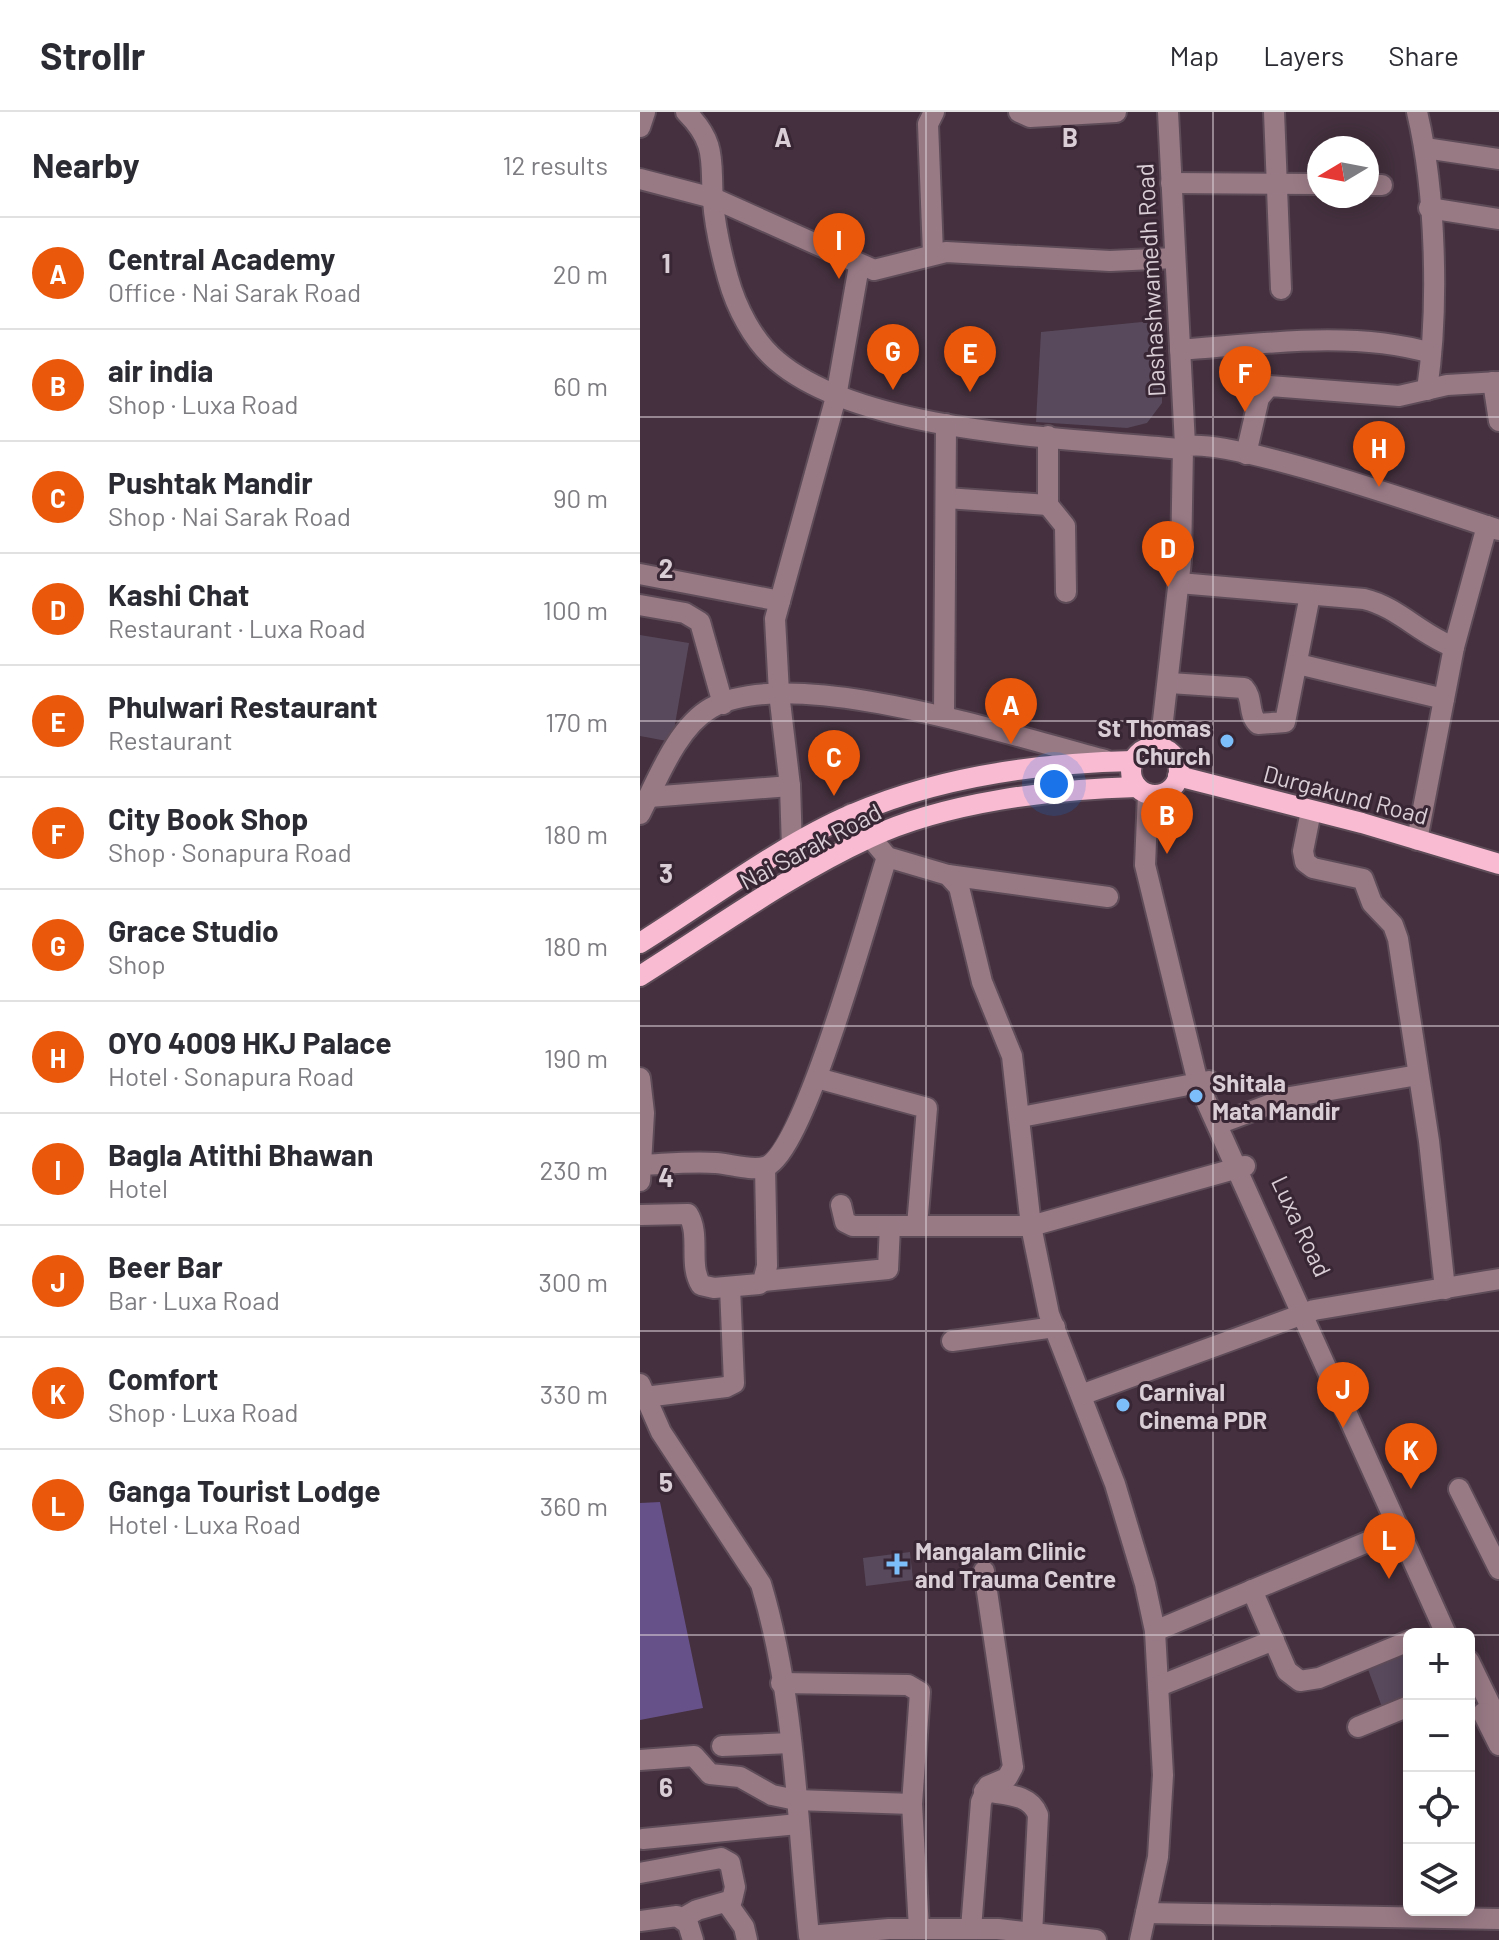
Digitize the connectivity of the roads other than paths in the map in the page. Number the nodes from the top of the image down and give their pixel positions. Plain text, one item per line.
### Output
1 (645, 112) edge
2 (686, 112) edge
3 (934, 112) edge
4 (1019, 112) edge
5 (1116, 112) edge
6 (1168, 112) edge
7 (1274, 112) edge
8 (1417, 112) edge
9 (640, 127) edge
10 (1425, 148) junction
11 (1499, 159) edge
12 (640, 179) edge
13 (1171, 183) junction
14 (1277, 184) junction
15 (1307, 184) edge
16 (713, 198) junction
17 (1429, 208) junction
18 (1499, 219) edge
19 (933, 254) junction
20 (1175, 258) junction
21 (859, 266) junction
22 (1281, 289) dead end
23 (1180, 350) junction
24 (1431, 353) junction
25 (1496, 382) edge
26 (1427, 390) junction
27 (836, 397) junction
28 (1499, 421) edge
29 (946, 424) junction
30 (1048, 436) junction
31 (1185, 447) junction
32 (1246, 454) junction
33 (946, 498) junction
34 (1048, 505) junction
35 (1493, 528) edge
36 (640, 574) edge
37 (1179, 583) junction
38 (1066, 592) dead end
39 (1310, 595) junction
40 (780, 601) junction
41 (640, 605) edge
42 (1454, 647) junction
43 (1298, 664) junction
44 (1170, 683) junction
45 (779, 693) junction
46 (1444, 699) junction
47 (723, 704) junction
48 (944, 716) junction
49 (1160, 747) junction
50 (1120, 761) junction
51 (1178, 776) junction
52 (790, 786) junction
53 (1148, 792) junction
54 (644, 805) edge
55 (1311, 811) junction
56 (851, 814) junction
57 (870, 837) junction
58 (1417, 840) junction
59 (792, 848) junction
60 (887, 857) junction
61 (1499, 864) edge
62 (948, 875) junction
63 (1108, 897) dead end
64 (640, 943) edge
65 (640, 976) edge
66 (1418, 1075) junction
67 (640, 1078) edge
68 (817, 1078) junction
69 (1204, 1082) junction
70 (1021, 1117) junction
71 (1226, 1121) junction
72 (765, 1167) junction
73 (1240, 1168) junction
74 (641, 1173) edge
75 (841, 1205) dead end
76 (640, 1215) edge
77 (890, 1226) junction
78 (917, 1226) junction
79 (1031, 1226) junction
80 (1499, 1279) edge
81 (763, 1281) junction
82 (730, 1287) junction
83 (1445, 1289) junction
84 (1308, 1312) junction
85 (1055, 1327) junction
86 (952, 1341) dead end
87 (642, 1390) edge
88 (1081, 1395) junction
89 (1459, 1489) dead end
90 (1396, 1530) junction
91 (1499, 1569) edge
92 (984, 1571) dead end
93 (1252, 1590) junction
94 (1444, 1628) edge
95 (1444, 1628) edge
96 (1155, 1631) junction
97 (1274, 1640) junction
98 (1403, 1643) edge
99 (781, 1683) junction
100 (1475, 1683) edge
101 (1159, 1686) junction
102 (1475, 1686) edge
103 (1403, 1708) edge
104 (1499, 1723) edge
105 (1358, 1727) dead end
106 (791, 1743) junction
107 (1499, 1745) edge
108 (722, 1746) dead end
109 (640, 1760) edge
110 (984, 1791) junction
111 (796, 1800) junction
112 (912, 1804) junction
113 (798, 1824) junction
114 (643, 1839) dead end
115 (640, 1873) edge
116 (727, 1903) junction
117 (1146, 1913) junction
118 (683, 1918) junction
119 (1499, 1919) edge
120 (640, 1921) edge
121 (919, 1929) junction
122 (971, 1929) junction
123 (890, 1935) edge
124 (998, 1935) edge
125 (1032, 1935) junction
126 (810, 1938) edge
127 (693, 1940) edge
128 (747, 1940) edge
129 (1096, 1940) edge
130 (1140, 1940) edge

1 - 9 street
2 - 16 street
3 - 19 street
4 - 5 street
6 - 13 street, Dashashwamedh Road
7 - 14 street
8 - 10 street
10 - 11 street
10 - 17 street
12 - 16 street
13 - 14 street
13 - 20 street, Dashashwamedh Road
14 - 15 street
14 - 22 street
16 - 21 street
16 - 27 street
17 - 18 street
17 - 24 street
19 - 20 street
19 - 21 street
20 - 23 street, Dashashwamedh Road
21 - 27 street
23 - 24 street
23 - 31 street, Dashashwamedh Road
24 - 26 street
25 - 26 street
25 - 28 street
26 - 32 street
27 - 29 street
27 - 40 street
29 - 30 street
29 - 33 street
30 - 31 street
30 - 34 street
31 - 32 street
31 - 37 street
32 - 35 street
33 - 34 street
33 - 48 street
34 - 38 street
35 - 42 street
36 - 40 street
37 - 39 street
37 - 44 street
39 - 42 street
39 - 43 street
40 - 45 street
41 - 47 street
42 - 46 street
43 - 44 street
43 - 46 street
44 - 49 street
45 - 47 street
45 - 48 street
45 - 52 street
46 - 58 street
47 - 54 street
48 - 50 street
49 - 50 main road
49 - 51 main road
50 - 53 main road
50 - 56 main road, Nai Sarak Road
51 - 53 main road
51 - 55 main road, Durgakund Road
52 - 54 street
52 - 59 street
53 - 57 main road, Nai Sarak Road
53 - 69 street, Luxa Road
53 - 69 street
55 - 58 main road, Durgakund Road
55 - 66 street
56 - 57 street
56 - 59 main road, Nai Sarak Road
57 - 60 street
57 - 65 main road, Nai Sarak Road
58 - 61 main road, Durgakund Road
59 - 64 main road, Nai Sarak Road
60 - 62 street
60 - 68 street
62 - 63 street
62 - 70 street
66 - 71 street
66 - 83 street
67 - 74 street
68 - 72 street
68 - 78 street
69 - 70 street
69 - 71 street, Luxa Road
69 - 73 street
70 - 79 street
71 - 73 street, Luxa Road
72 - 74 street
72 - 81 street
73 - 79 street
73 - 84 street, Luxa Road
75 - 77 street
76 - 82 street
77 - 78 street
77 - 81 street
78 - 79 street
79 - 85 street
80 - 83 street
81 - 82 street
82 - 87 street
83 - 84 street
84 - 88 street
84 - 90 street
84 - 94 street, Luxa Road
85 - 86 street
85 - 88 street
87 - 99 street
88 - 96 street
89 - 91 street
90 - 93 street
90 - 95 street
92 - 110 street
93 - 96 street
93 - 97 street
96 - 101 street
97 - 98 street
97 - 101 street
99 - 106 street
99 - 112 street
100 - 104 street
101 - 117 street
102 - 107 street
103 - 105 street
106 - 108 street
106 - 111 street
109 - 111 street
110 - 122 street
110 - 125 street
111 - 112 street
111 - 113 street
112 - 121 street
113 - 114 street
113 - 126 street
115 - 116 street
116 - 118 street
116 - 128 street
117 - 119 street
117 - 130 street
118 - 120 street
118 - 127 street
121 - 122 street
121 - 123 street
122 - 124 street
123 - 126 street
124 - 125 street
125 - 129 street

